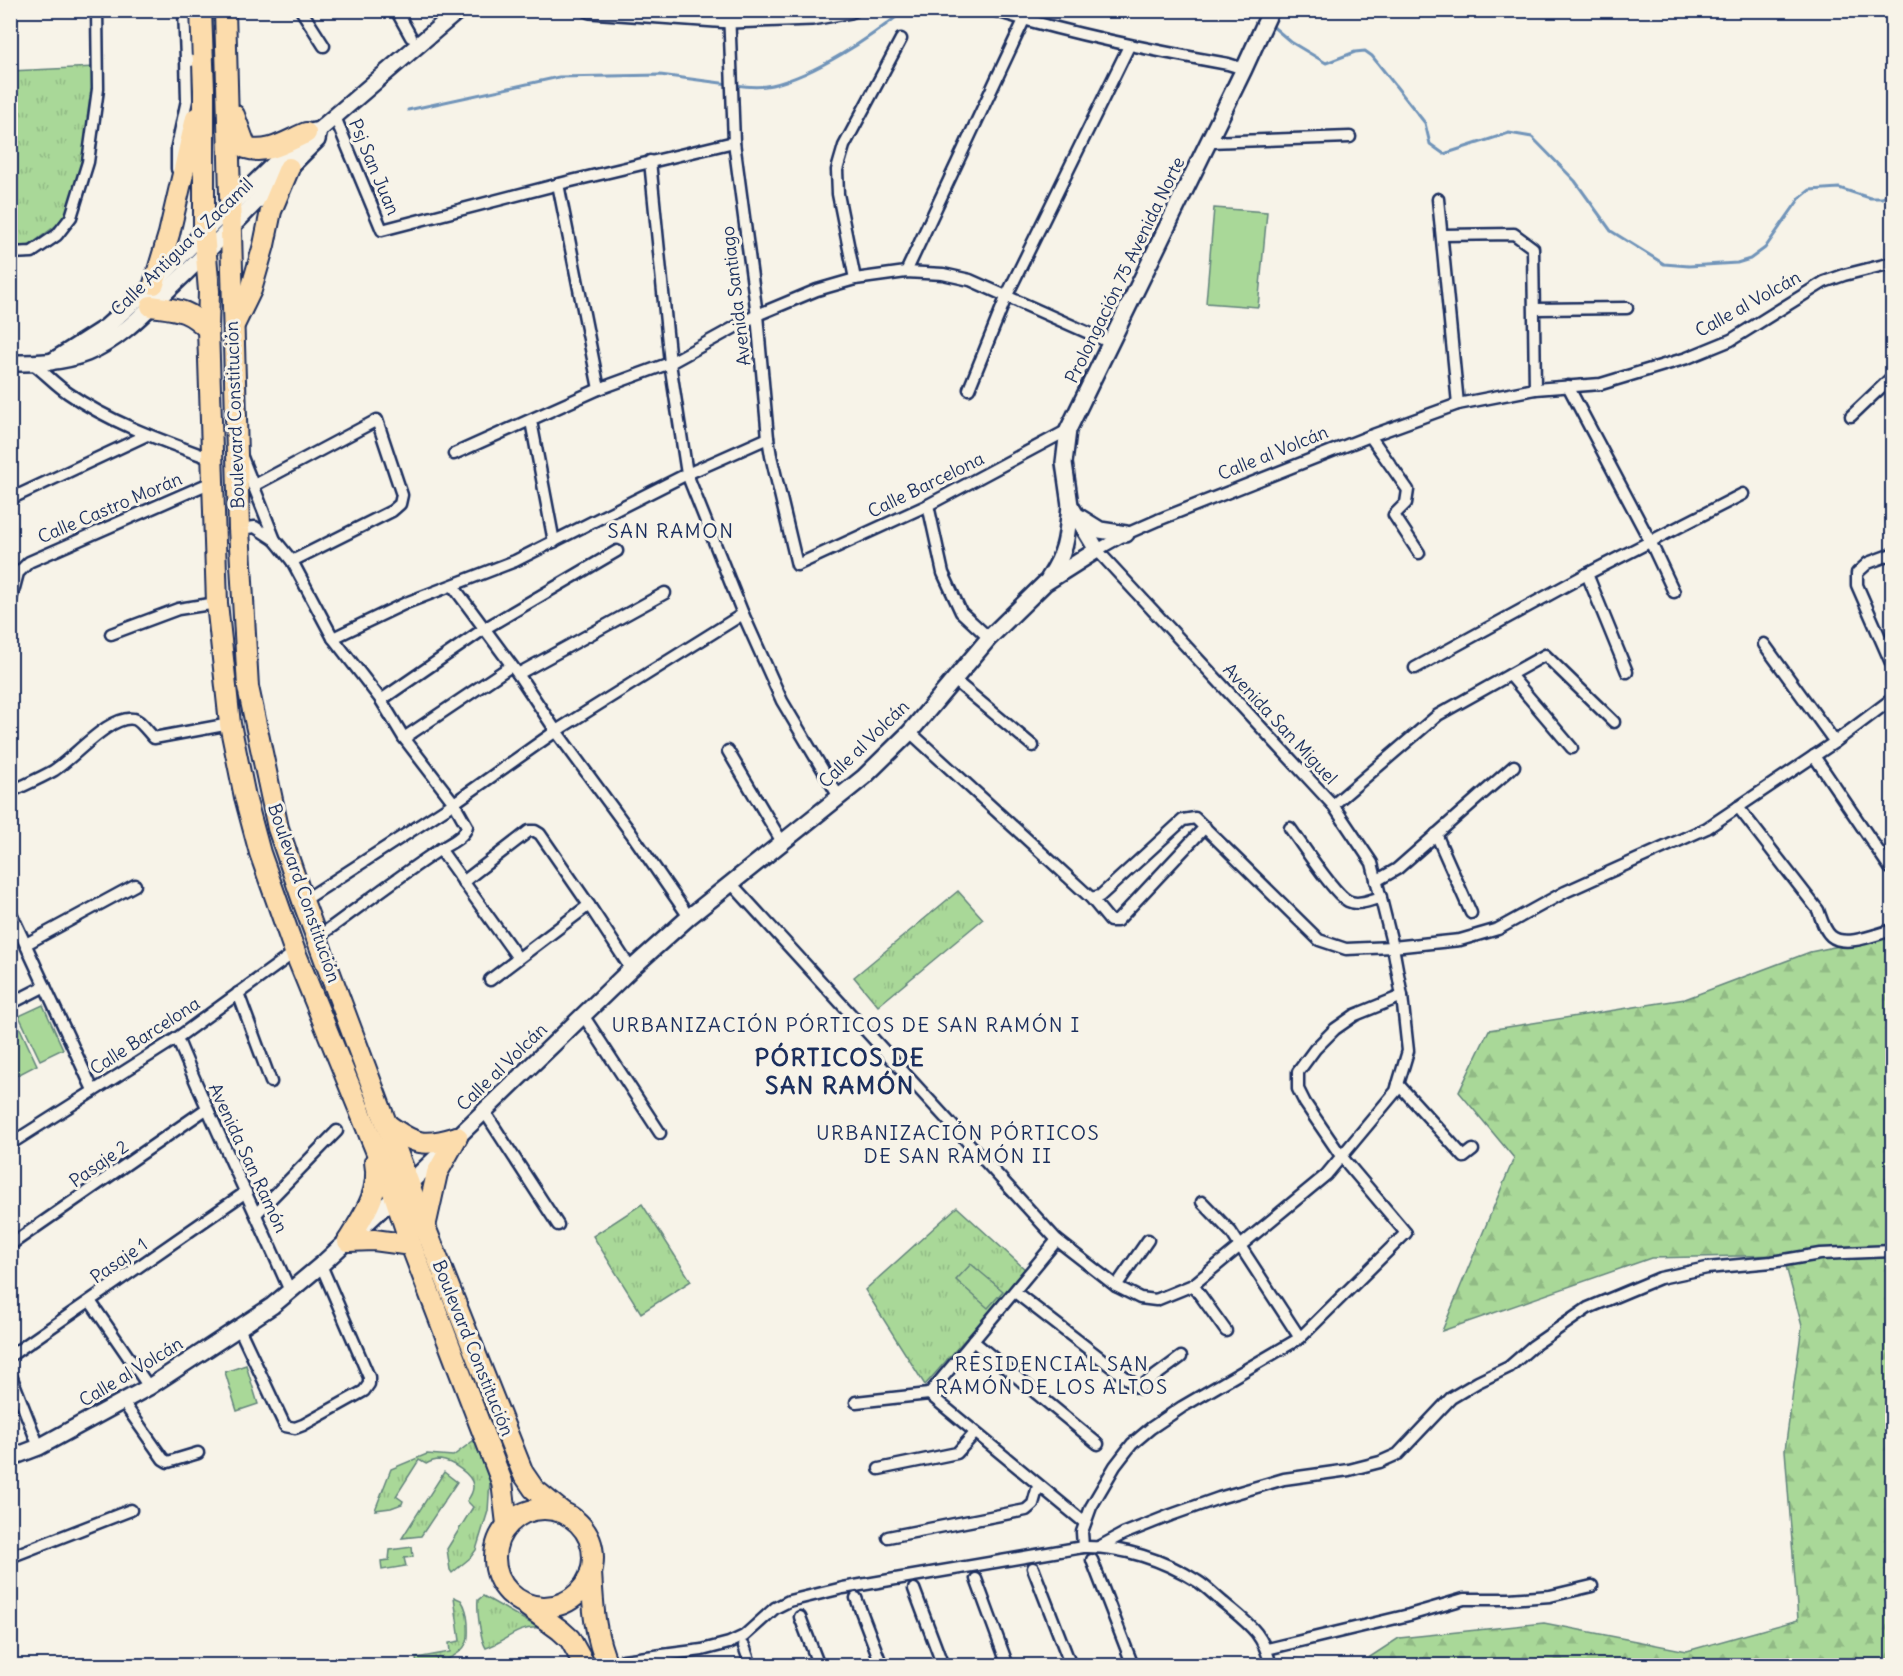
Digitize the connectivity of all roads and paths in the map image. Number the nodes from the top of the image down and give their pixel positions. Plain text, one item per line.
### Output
1 (97, 10) edge
2 (184, 10) edge
3 (201, 10) edge
4 (225, 10) edge
5 (302, 10) edge
6 (396, 10) edge
7 (459, 10) edge
8 (590, 10) edge
9 (850, 10) edge
10 (993, 10) edge
11 (1271, 10) edge
12 (810, 14) edge
13 (730, 15) edge
14 (1024, 20) junction
15 (411, 37) dead end
16 (900, 39) dead end
17 (324, 46) dead end
18 (1129, 46) junction
19 (194, 61) junction
20 (1244, 69) junction
21 (204, 90) junction
22 (228, 96) junction
23 (335, 117) junction
24 (313, 131) junction
25 (1350, 137) dead end
26 (734, 142) junction
27 (1209, 142) junction
28 (650, 161) junction
29 (289, 168) junction
30 (558, 184) junction
31 (179, 195) junction
32 (1438, 199) dead end
33 (230, 206) junction
34 (232, 228) junction
35 (204, 232) junction
36 (1442, 235) junction
37 (10, 253) edge
38 (207, 253) junction
39 (1893, 263) edge
40 (906, 272) junction
41 (855, 279) junction
42 (154, 284) junction
43 (1007, 295) junction
44 (151, 306) junction
45 (1627, 308) dead end
46 (1535, 309) junction
47 (757, 315) junction
48 (208, 328) junction
49 (232, 328) junction
50 (1111, 343) junction
51 (51, 362) junction
52 (10, 363) edge
53 (32, 363) junction
54 (670, 363) junction
55 (1893, 377) edge
56 (1568, 386) junction
57 (599, 389) junction
58 (969, 389) dead end
59 (1535, 389) junction
60 (1458, 404) junction
61 (1851, 416) dead end
62 (531, 421) junction
63 (1068, 430) junction
64 (147, 435) junction
65 (1370, 436) junction
66 (768, 438) junction
67 (238, 446) junction
68 (454, 454) dead end
69 (212, 459) junction
70 (687, 474) junction
71 (214, 481) junction
72 (253, 486) junction
73 (1743, 494) dead end
74 (10, 498) edge
75 (928, 505) junction
76 (1073, 510) junction
77 (239, 529) junction
78 (1126, 534) junction
79 (275, 540) junction
80 (1650, 541) junction
81 (554, 542) junction
82 (1097, 550) junction
83 (617, 551) dead end
84 (1419, 553) dead end
85 (1893, 554) edge
86 (292, 561) junction
87 (797, 565) joint
88 (1587, 574) junction
89 (14, 575) edge
90 (1045, 583) junction
91 (453, 586) junction
92 (1674, 592) dead end
93 (666, 593) dead end
94 (10, 603) edge
95 (217, 603) junction
96 (743, 614) junction
97 (484, 629) junction
98 (111, 634) dead end
99 (333, 638) junction
100 (989, 638) junction
101 (1764, 644) dead end
102 (1893, 665) edge
103 (1415, 668) dead end
104 (514, 670) junction
105 (1627, 672) dead end
106 (1510, 675) junction
107 (953, 679) junction
108 (1893, 699) edge
109 (381, 700) junction
110 (1614, 722) dead end
111 (230, 724) junction
112 (556, 731) junction
113 (910, 732) junction
114 (404, 738) junction
115 (1835, 742) junction
116 (1033, 746) dead end
117 (1572, 748) dead end
118 (728, 751) dead end
119 (1814, 756) junction
120 (1514, 766) dead end
121 (10, 792) edge
122 (839, 797) junction
123 (454, 803) junction
124 (1332, 805) junction
125 (1738, 807) junction
126 (1205, 827) junction
127 (1290, 828) dead end
128 (1436, 834) junction
129 (782, 842) junction
130 (440, 849) junction
131 (1890, 868) dead end
132 (1376, 880) junction
133 (463, 882) junction
134 (731, 884) junction
135 (135, 885) dead end
136 (1381, 897) junction
137 (1091, 898) junction
138 (303, 901) junction
139 (590, 905) junction
140 (1471, 913) dead end
141 (11, 916) edge
142 (689, 917) junction
143 (1893, 930) edge
144 (318, 938) junction
145 (26, 944) junction
146 (1393, 947) junction
147 (295, 952) junction
148 (518, 958) junction
149 (631, 969) junction
150 (490, 980) dead end
151 (45, 986) junction
152 (238, 993) junction
153 (1402, 996) junction
154 (10, 1004) edge
155 (583, 1015) junction
156 (177, 1038) junction
157 (272, 1082) dead end
158 (1398, 1084) junction
159 (93, 1090) junction
160 (206, 1109) junction
161 (484, 1111) junction
162 (388, 1125) junction
163 (337, 1131) dead end
164 (660, 1133) dead end
165 (369, 1136) junction
166 (458, 1137) junction
167 (10, 1144) edge
168 (1473, 1150) dead end
169 (1341, 1156) junction
170 (410, 1183) junction
171 (246, 1192) junction
172 (394, 1197) junction
173 (1202, 1202) dead end
174 (256, 1214) junction
175 (558, 1225) dead end
176 (425, 1227) junction
177 (1057, 1240) junction
178 (1148, 1240) dead end
179 (348, 1241) junction
180 (10, 1245) edge
181 (411, 1245) junction
182 (1241, 1247) junction
183 (1893, 1251) edge
184 (321, 1265) junction
185 (1193, 1285) junction
186 (1116, 1286) junction
187 (290, 1291) junction
188 (1015, 1292) junction
189 (90, 1301) junction
190 (238, 1328) junction
191 (1226, 1331) dead end
192 (1299, 1338) junction
193 (973, 1341) junction
194 (10, 1356) edge
195 (1181, 1357) dead end
196 (10, 1373) edge
197 (149, 1387) junction
198 (929, 1394) junction
199 (123, 1402) junction
200 (856, 1402) dead end
201 (975, 1433) junction
202 (1098, 1444) dead end
203 (39, 1447) junction
204 (198, 1453) dead end
205 (10, 1458) edge
206 (879, 1469) dead end
207 (1038, 1486) junction
208 (131, 1510) dead end
209 (561, 1511) junction
210 (1084, 1523) junction
211 (507, 1524) junction
212 (888, 1537) dead end
213 (1083, 1547) junction
214 (1099, 1547) junction
215 (10, 1557) edge
216 (1092, 1560) dead end
217 (1032, 1568) dead end
218 (591, 1572) junction
219 (976, 1579) dead end
220 (1592, 1586) dead end
221 (914, 1589) dead end
222 (856, 1598) dead end
223 (523, 1602) junction
224 (800, 1617) dead end
225 (744, 1646) dead end
226 (1267, 1649) junction
227 (616, 1663) edge
228 (585, 1665) edge
229 (751, 1665) edge
230 (819, 1665) edge
231 (882, 1665) edge
232 (944, 1665) edge
233 (1008, 1665) edge
234 (1071, 1665) edge
235 (1133, 1665) edge
236 (1270, 1665) edge

1 - 37 street
2 - 19 street
3 - 19 highway, Boulevard Constitución
4 - 22 highway, Boulevard Constitución
5 - 17 street
6 - 15 street
7 - 23 main road, Calle Antigua a Zacamil
8 - 13 main road
9 - 12 main road
10 - 14 street
11 - 20 main road, Prolongación 75 Avenida Norte
12 - 13 main road
13 - 26 street, Avenida Santiago
14 - 18 street
14 - 40 street
16 - 41 street
18 - 20 street
18 - 43 street
19 - 21 highway, Boulevard Constitución
19 - 31 street
20 - 27 main road, Prolongación 75 Avenida Norte
21 - 31 highway
21 - 35 highway, Boulevard Constitución
22 - 24 highway
22 - 33 highway, Boulevard Constitución
23 - 24 main road, Calle Antigua a Zacamil
23 - 30 street, Psj San Juan
24 - 29 main road, Calle Antigua a Zacamil
24 - 33 main road, Calle Antigua a Zacamil
25 - 27 street
26 - 28 street
26 - 47 street, Avenida Santiago
27 - 50 main road, Prolongación 75 Avenida Norte
28 - 30 street
28 - 54 street
29 - 34 main road, Calle Antigua a Zacamil
29 - 49 highway
30 - 57 street
31 - 42 highway
32 - 36 street
33 - 34 highway, Boulevard Constitución
33 - 35 main road, Calle Antigua a Zacamil
34 - 38 main road, Calle Antigua a Zacamil
34 - 49 highway, Boulevard Constitución
35 - 38 highway, Boulevard Constitución
35 - 42 main road, Calle Antigua a Zacamil
36 - 46 street
36 - 60 street
38 - 44 main road, Calle Antigua a Zacamil
38 - 48 highway, Boulevard Constitución
39 - 56 street, Calle al Volcán
40 - 41 street
40 - 43 street
41 - 47 street
42 - 51 main road, Calle Antigua a Zacamil
43 - 50 street
43 - 58 street
44 - 48 highway
44 - 51 main road, Calle Antigua a Zacamil
45 - 46 street
46 - 59 street
47 - 54 street
47 - 66 street, Avenida Santiago
48 - 69 highway, Boulevard Constitución
49 - 67 highway, Boulevard Constitución
50 - 63 main road, Prolongación 75 Avenida Norte
51 - 53 main road, Calle Antigua a Zacamil
52 - 53 main road, Calle Antigua a Zacamil
53 - 64 street
54 - 57 street
54 - 70 street
55 - 61 street
56 - 59 street, Calle al Volcán
56 - 80 street
57 - 62 street
59 - 60 street, Calle al Volcán
60 - 65 street, Calle al Volcán
62 - 68 street
62 - 81 street
63 - 75 street, Calle Barcelona
63 - 76 main road, Prolongación 75 Avenida Norte
64 - 69 street
64 - 74 street
65 - 78 street, Calle al Volcán
65 - 84 street
66 - 70 street
66 - 87 street, Avenida Santiago
67 - 72 street
67 - 77 highway, Boulevard Constitución
69 - 71 highway, Boulevard Constitución
70 - 81 street
70 - 96 street
71 - 89 street, Calle Castro Morán
71 - 95 highway, Boulevard Constitución
72 - 79 street
72 - 86 street
73 - 80 street
75 - 87 street, Calle Barcelona
75 - 100 street
76 - 78 main road
76 - 82 main road, Prolongación 75 Avenida Norte
76 - 90 main road
77 - 79 street
77 - 138 highway, Boulevard Constitución
78 - 82 street, Calle al Volcán
79 - 86 street
80 - 88 street
80 - 92 street
81 - 91 street
82 - 90 main road, Calle al Volcán
82 - 124 street, Avenida San Miguel
83 - 97 street
85 - 102 street
86 - 99 street
88 - 103 street
88 - 105 street
89 - 94 street, Calle Castro Morán
90 - 100 main road, Calle al Volcán
91 - 97 street
91 - 99 street
93 - 104 street
95 - 98 street
95 - 111 highway, Boulevard Constitución
96 - 112 street
96 - 122 street
97 - 104 street
97 - 109 street
99 - 109 street
100 - 107 main road, Calle al Volcán
101 - 115 street
104 - 112 street
104 - 114 street
106 - 110 street
106 - 117 street
106 - 124 street
107 - 113 main road, Calle al Volcán
107 - 116 street
108 - 115 street
109 - 114 street
111 - 121 street
111 - 147 highway, Boulevard Constitución
112 - 123 street
112 - 142 street
113 - 122 main road, Calle al Volcán
113 - 137 street
114 - 123 street
115 - 119 street
118 - 129 street
119 - 125 street
119 - 131 street
120 - 128 street
122 - 129 main road, Calle al Volcán
123 - 130 street
123 - 138 street
124 - 132 street, Avenida San Miguel
125 - 143 street
125 - 146 street
126 - 137 street
126 - 137 street
126 - 146 street
127 - 136 street
128 - 132 street
128 - 140 street
129 - 134 main road, Calle al Volcán
130 - 133 street
130 - 144 street
132 - 136 street, Avenida San Miguel
133 - 139 street
133 - 148 street
134 - 142 main road, Calle al Volcán
134 - 177 street, Avenida San Miguel
135 - 145 street
136 - 146 street, Avenida San Miguel
138 - 144 highway, Boulevard Constitución
139 - 148 street
139 - 149 street
141 - 145 street
142 - 149 main road, Calle al Volcán
144 - 162 highway, Boulevard Constitución
145 - 151 street
146 - 153 street, Avenida San Miguel
147 - 152 street, Calle Barcelona
147 - 165 highway, Boulevard Constitución
148 - 150 street
149 - 155 main road, Calle al Volcán
151 - 154 street
151 - 159 street
152 - 156 street, Calle Barcelona
152 - 157 street
153 - 158 street, Avenida San Miguel
153 - 169 street
155 - 161 main road, Calle al Volcán
155 - 164 street
156 - 159 street, Calle Barcelona
156 - 160 street, Avenida San Ramón
158 - 168 street
158 - 169 street, Avenida San Miguel
159 - 167 street, Calle Barcelona
160 - 171 street, Avenida San Ramón
160 - 180 street, Pasaje 2
161 - 166 main road, Calle al Volcán
161 - 175 street
162 - 166 highway
162 - 170 highway, Boulevard Constitución
163 - 174 street
165 - 172 highway, Boulevard Constitución
165 - 179 highway
166 - 170 main road, Calle al Volcán
166 - 176 highway
169 - 182 street, Avenida San Miguel
169 - 192 street
170 - 172 main road, Calle al Volcán
170 - 176 highway, Boulevard Constitución
171 - 174 street, Avenida San Ramón
171 - 189 street, Pasaje 1
172 - 179 main road, Calle al Volcán
172 - 181 highway, Boulevard Constitución
173 - 182 street
174 - 187 street, Avenida San Ramón
176 - 209 highway, Boulevard Constitución
177 - 186 street, Avenida San Miguel
177 - 188 street
178 - 186 street
179 - 181 highway
179 - 184 main road, Calle al Volcán
181 - 211 highway, Boulevard Constitución
182 - 185 street, Avenida San Miguel
182 - 192 street
183 - 214 street
184 - 187 main road, Calle al Volcán
184 - 190 street
185 - 186 street, Avenida San Miguel
185 - 191 street
187 - 190 main road, Calle al Volcán
188 - 193 street
188 - 195 street
189 - 194 street, Pasaje 1
189 - 197 street
190 - 197 main road, Calle al Volcán
192 - 210 street
193 - 198 street
193 - 202 street
196 - 203 street
197 - 199 main road, Calle al Volcán
198 - 200 street
198 - 201 street
199 - 203 main road, Calle al Volcán
199 - 204 street
201 - 206 street
201 - 207 street
203 - 205 main road, Calle al Volcán
207 - 210 street
207 - 212 street
208 - 215 street
209 - 211 highway
209 - 218 highway
210 - 213 street
211 - 223 highway
213 - 214 street
213 - 227 street
214 - 226 street
216 - 235 street
217 - 234 street
218 - 223 highway
218 - 227 highway
219 - 233 street
220 - 226 street
221 - 232 street
222 - 231 street
223 - 228 highway
224 - 230 street
225 - 229 street
226 - 236 street

